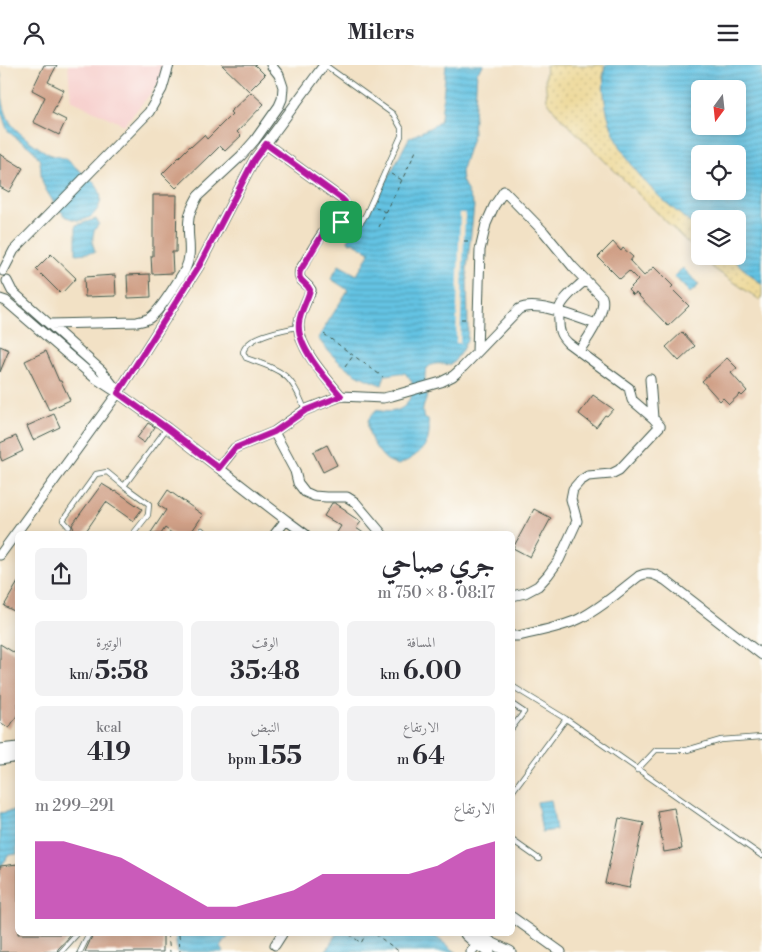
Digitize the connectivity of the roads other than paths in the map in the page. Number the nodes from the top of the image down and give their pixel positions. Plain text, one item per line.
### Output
1 (169, 65) edge
2 (271, 65) edge
3 (324, 65) edge
4 (266, 144) junction
5 (341, 222) junction
6 (2, 270) edge
7 (585, 280) junction
8 (7, 281) junction
9 (0, 297) edge
10 (559, 311) junction
11 (50, 324) junction
12 (596, 324) junction
13 (298, 327) junction
14 (579, 351) junction
15 (477, 352) junction
16 (650, 379) dead end
17 (118, 393) junction
18 (341, 396) junction
19 (306, 410) junction
20 (653, 418) junction
21 (167, 428) junction
22 (274, 432) junction
23 (219, 468) junction
24 (124, 486) junction
25 (286, 520) junction
26 (69, 527) dead end
27 (23, 531) edge
28 (135, 531) edge
29 (278, 531) edge
30 (301, 531) edge
31 (379, 531) edge
32 (14, 544) edge
33 (0, 555) edge
34 (515, 595) edge
35 (515, 636) edge
36 (762, 655) edge
37 (515, 688) edge
38 (515, 706) edge
39 (566, 719) junction
40 (515, 724) edge
41 (762, 737) edge
42 (15, 748) edge
43 (0, 750) edge
44 (15, 756) edge
45 (0, 759) edge
46 (638, 770) junction
47 (515, 788) edge
48 (515, 842) edge
49 (762, 856) edge
50 (538, 859) dead end
51 (515, 919) edge
52 (74, 936) edge
53 (88, 936) edge
54 (281, 936) edge
55 (477, 942) edge
56 (274, 945) dead end
57 (61, 952) edge
58 (80, 952) edge
59 (489, 952) edge
60 (510, 952) edge
61 (561, 952) edge

1 - 6 street
2 - 11 street
3 - 4 street
3 - 5 lane
4 - 5 street
4 - 17 street
5 - 13 street
6 - 8 street
7 - 10 street
7 - 12 street
7 - 15 street
8 - 9 street
8 - 11 street
9 - 17 street
10 - 12 street
10 - 14 street
10 - 15 street
11 - 17 street
12 - 14 street
13 - 18 street
13 - 19 lane
14 - 20 street
15 - 18 street
16 - 20 street
17 - 21 street
17 - 27 street
18 - 19 street
19 - 22 street
20 - 34 street
21 - 23 street
21 - 24 lane
22 - 23 street
22 - 31 street
23 - 25 street
24 - 26 lane
24 - 28 lane
25 - 29 street
25 - 30 street
32 - 33 street
35 - 36 street
37 - 39 lane
38 - 40 lane
39 - 46 lane
39 - 47 lane
41 - 46 lane
42 - 43 street
44 - 45 street
46 - 49 lane
48 - 50 lane
51 - 61 street
52 - 57 lane
53 - 58 lane
54 - 56 street
55 - 59 street
55 - 60 street

